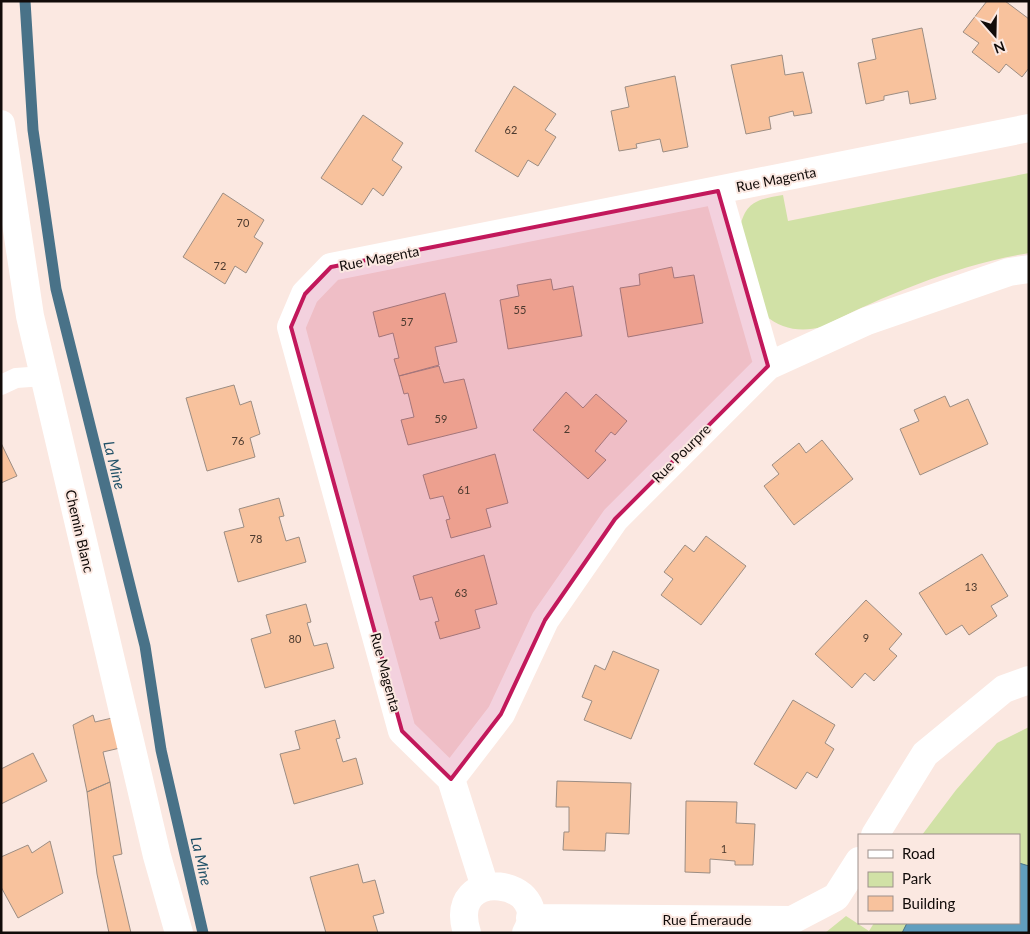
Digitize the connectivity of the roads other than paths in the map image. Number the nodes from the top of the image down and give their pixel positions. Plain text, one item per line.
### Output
1 (1, 124) edge
2 (1029, 128) edge
3 (718, 191) junction
4 (1029, 269) edge
5 (768, 366) junction
6 (44, 376) junction
7 (1, 385) edge
8 (1029, 680) edge
9 (451, 779) junction
10 (876, 834) edge
11 (858, 863) edge
12 (485, 886) junction
13 (528, 925) edge
14 (179, 933) edge
15 (467, 933) edge

1 - 6 street, Chemin Blanc
2 - 3 street, Rue Magenta
3 - 5 street
3 - 9 street, Rue Magenta
4 - 5 street, Rue Pourpre
5 - 9 street, Rue Pourpre
6 - 7 lane
6 - 14 street, Chemin Blanc
8 - 10 street
9 - 12 street, Rue Magenta
11 - 13 street, Rue Émeraude
12 - 13 street
12 - 15 street

